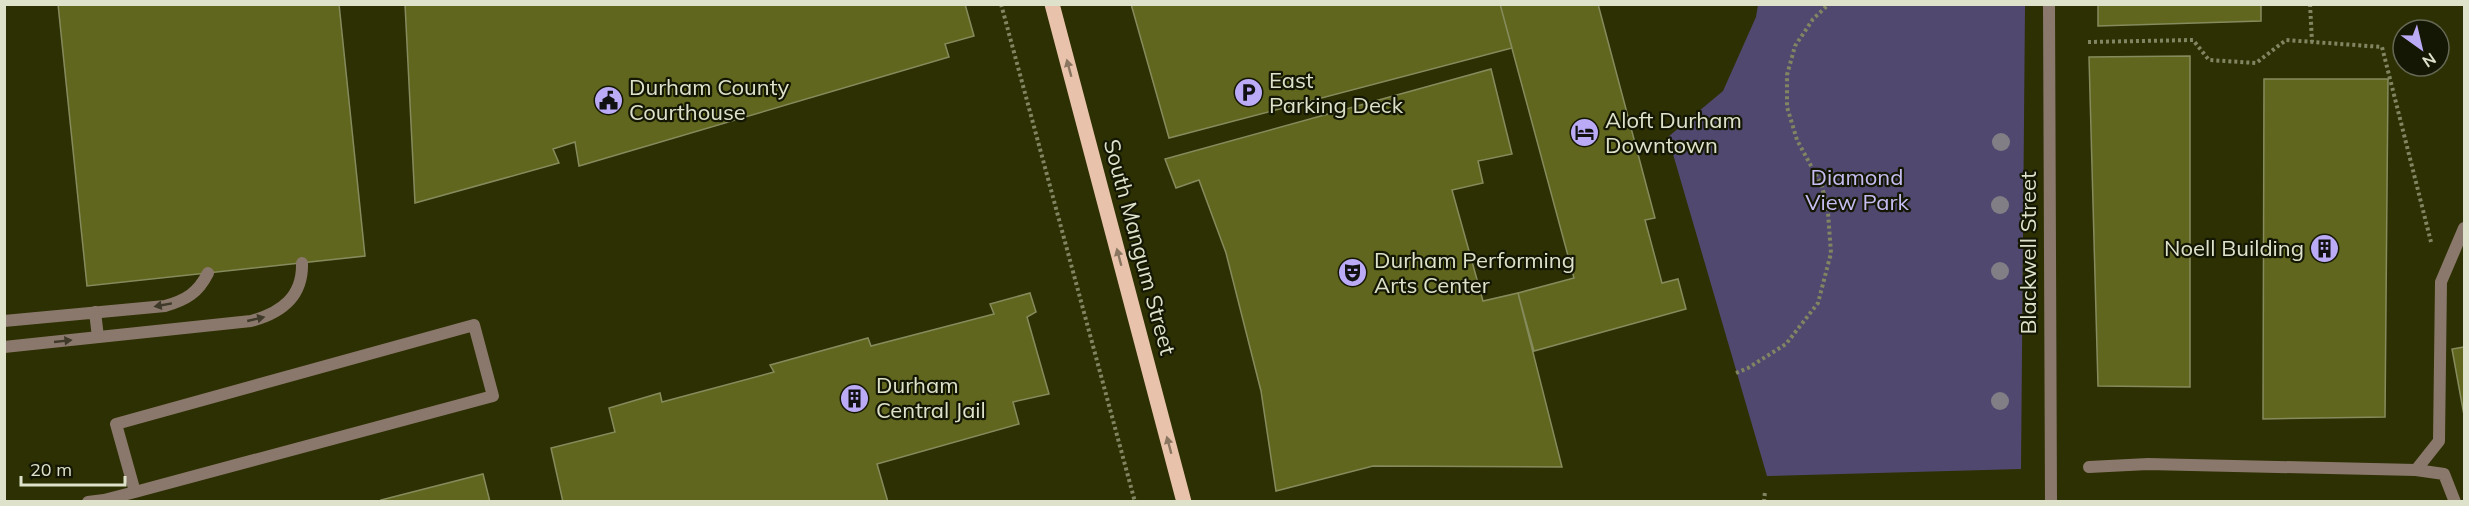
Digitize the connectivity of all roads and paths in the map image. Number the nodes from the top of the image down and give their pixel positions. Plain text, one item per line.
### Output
1 (1001, 4) edge
2 (1052, 4) edge
3 (1829, 4) edge
4 (2049, 4) edge
5 (2310, 4) edge
6 (2088, 42) dead end
7 (2312, 42) junction
8 (2464, 228) edge
9 (302, 263) dead end
10 (208, 273) dead end
11 (2441, 282) junction
12 (95, 312) junction
13 (4, 321) edge
14 (98, 338) junction
15 (4, 347) edge
16 (1736, 373) dead end
17 (2089, 467) dead end
18 (2416, 470) junction
19 (135, 492) junction
20 (1765, 492) dead end
21 (88, 501) edge
22 (1135, 501) edge
23 (1184, 501) edge
24 (1764, 501) edge
25 (2051, 501) edge
26 (2455, 501) edge

1 - 22 path
23 -> 2 main road, South Mangum Street
3 - 16 path
4 - 25 street, Blackwell Street
5 - 7 path
6 - 7 path
7 - 11 path
8 - 11 street
14 -> 9 street
10 -> 12 street
11 - 18 street
12 - 13 street
12 - 14 street
15 -> 14 street
17 - 18 street
18 - 26 street
19 - 19 street
19 - 21 street
20 - 24 path

